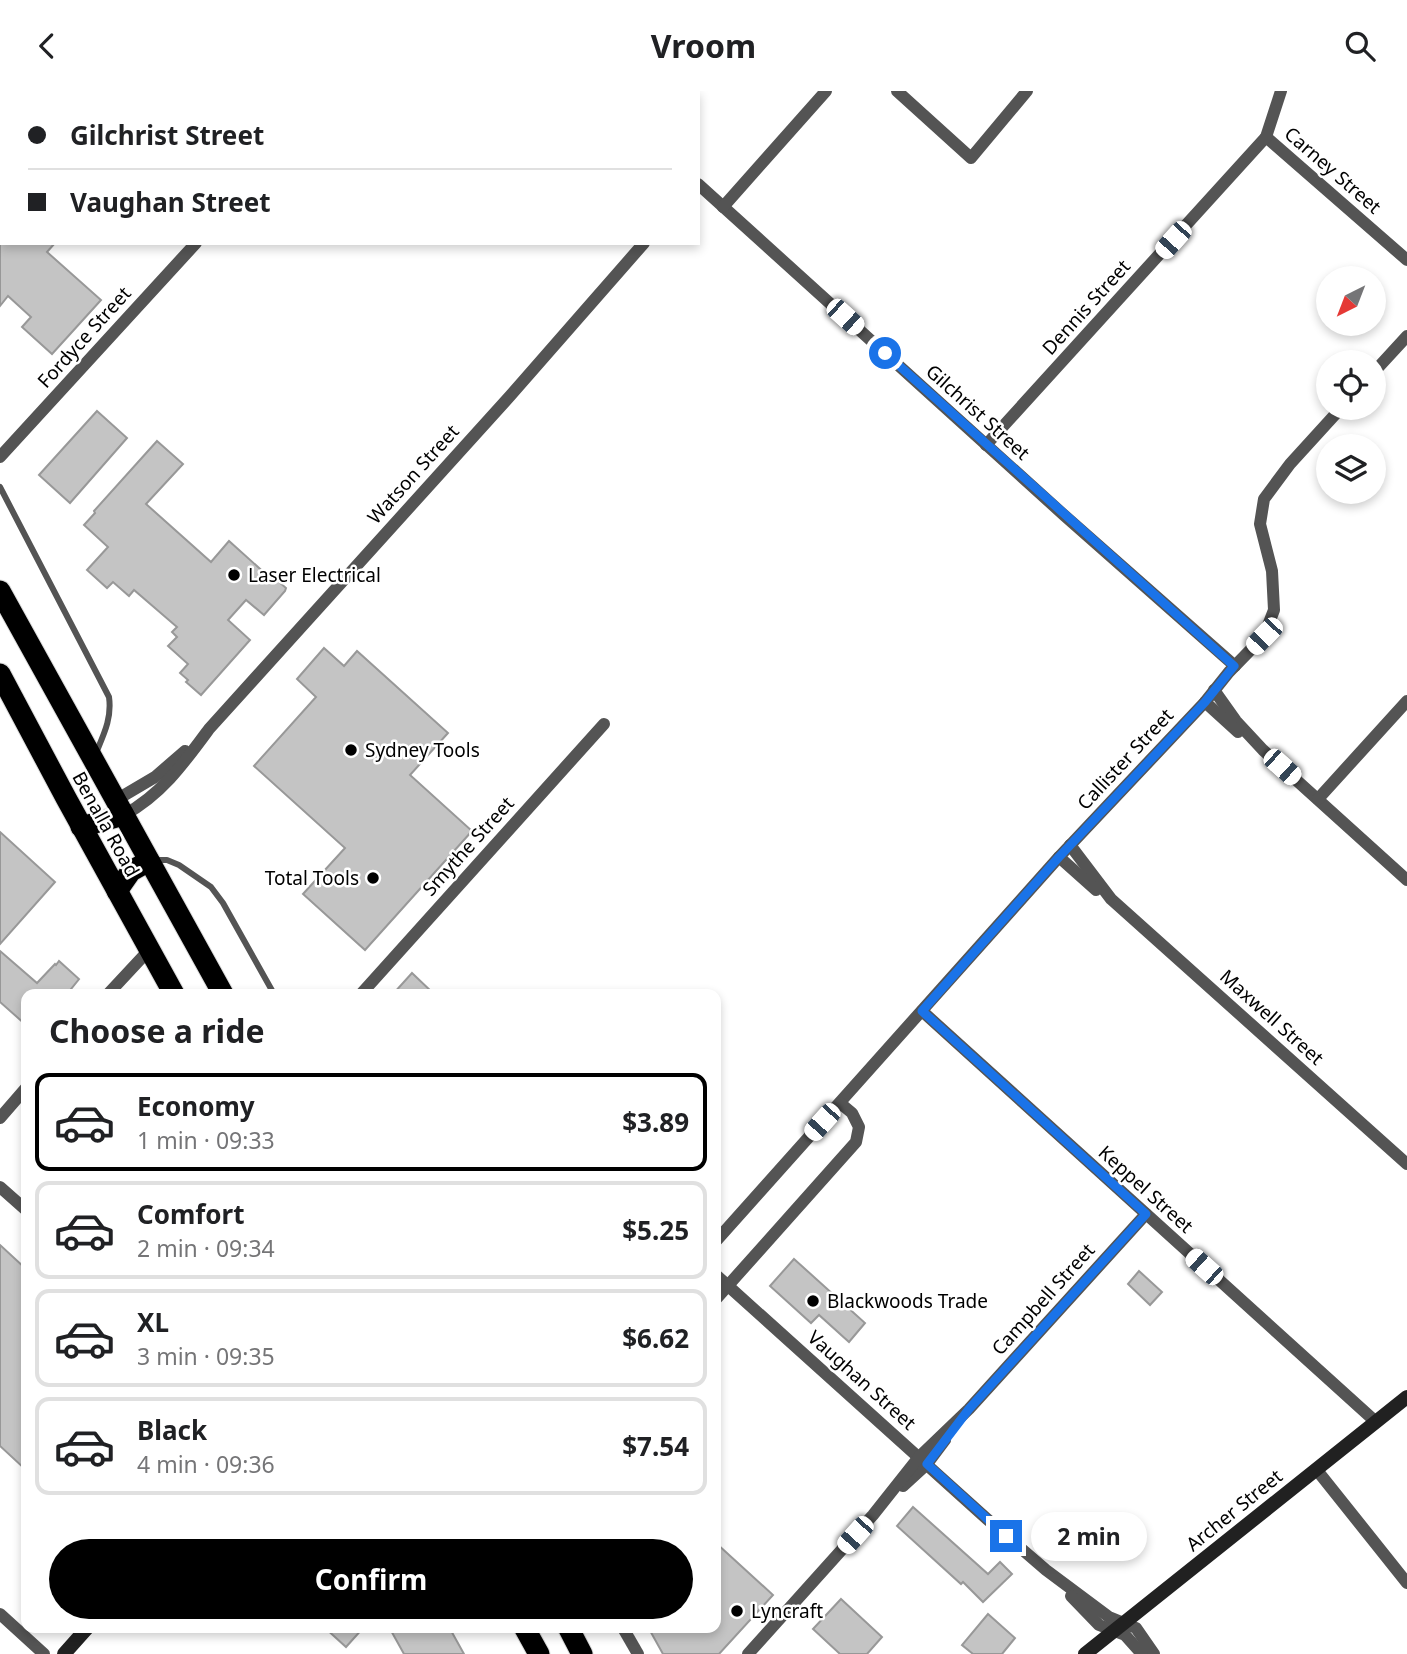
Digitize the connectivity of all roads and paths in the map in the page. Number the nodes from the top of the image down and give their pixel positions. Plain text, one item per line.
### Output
1 (826, 91) edge
2 (897, 91) edge
3 (1027, 91) edge
4 (1281, 91) edge
5 (1266, 138) junction
6 (700, 186) edge
7 (723, 207) junction
8 (194, 245) edge
9 (642, 245) edge
10 (1407, 260) edge
11 (1407, 335) edge
12 (1386, 359) edge
13 (1330, 420) edge
14 (986, 445) junction
15 (0, 457) edge
16 (0, 487) edge
17 (0, 591) edge
18 (1234, 666) junction
19 (0, 674) edge
20 (1214, 690) junction
21 (1407, 701) edge
22 (1205, 702) junction
23 (604, 724) dead end
24 (1263, 750) junction
25 (93, 759) junction
26 (1318, 799) junction
27 (120, 808) junction
28 (81, 827) junction
29 (1070, 845) junction
30 (1059, 857) junction
31 (149, 861) junction
32 (1407, 880) edge
33 (117, 891) junction
34 (1111, 899) junction
35 (149, 950) junction
36 (113, 989) edge
37 (170, 989) edge
38 (220, 989) edge
39 (271, 989) edge
40 (366, 989) edge
41 (922, 1011) junction
42 (21, 1094) edge
43 (840, 1103) junction
44 (0, 1118) edge
45 (1407, 1164) edge
46 (0, 1187) edge
47 (21, 1206) edge
48 (1146, 1214) junction
49 (721, 1235) edge
50 (721, 1280) edge
51 (728, 1286) junction
52 (721, 1294) edge
53 (1407, 1397) edge
54 (1376, 1422) junction
55 (923, 1461) junction
56 (1316, 1469) junction
57 (1407, 1583) edge
58 (0, 1614) edge
59 (1119, 1627) junction
60 (83, 1633) edge
61 (527, 1633) edge
62 (571, 1633) edge
63 (626, 1633) edge
64 (44, 1654) edge
65 (64, 1654) edge
66 (538, 1654) edge
67 (582, 1654) edge
68 (638, 1654) edge
69 (748, 1654) edge
70 (1085, 1654) edge
71 (1142, 1654) edge
72 (1154, 1654) edge

1 - 7 street
2 - 3 street
4 - 5 street, Dennis Street
5 - 10 street, Carney Street
5 - 14 street, Dennis Street
6 - 7 street, Gilchrist Street
7 - 14 street, Gilchrist Street
8 - 15 street, Fordyce Street
9 - 27 street, Watson Street
11 - 12 street
13 - 18 street, Callister Street
14 - 18 street, Gilchrist Street
16 - 25 lane, Benalla Road
17 - 25 highway, Benalla Road
18 - 20 street, Callister Street
19 - 28 highway, Benalla Road
20 - 22 street, Callister Street
20 - 24 street
21 - 26 street
22 - 24 street
22 - 29 street, Callister Street
23 - 40 street, Smythe Street
24 - 26 street
25 - 27 highway, Benalla Road
26 - 32 street
27 - 28 highway
27 - 31 highway, Benalla Road
28 - 33 highway, Benalla Road
29 - 30 street, Callister Street
29 - 34 street, Maxwell Street
30 - 34 street, Maxwell Street
30 - 41 street, Callister Street
31 - 33 highway
31 - 38 highway, Benalla Road
31 - 39 lane, Benalla Road
33 - 35 highway, Benalla Road
34 - 45 street, Maxwell Street
35 - 36 street
35 - 37 highway, Benalla Road
41 - 43 street, Callister Street
41 - 48 street, Keppel Street
42 - 44 street
43 - 49 street, Callister Street
43 - 51 street
46 - 47 street
48 - 54 street, Keppel Street
48 - 55 street, Campbell Street
50 - 51 street, Vaughan Street
51 - 52 street
51 - 55 street, Vaughan Street
53 - 54 main road, Archer Street
54 - 56 main road, Archer Street
55 - 59 street, Vaughan Street
55 - 69 street, Campbell Street
56 - 57 street
56 - 59 main road, Archer Street
58 - 64 street
59 - 70 main road, Archer Street
59 - 71 street, Vaughan Street
59 - 72 street, Vaughan Street
60 - 65 main road
61 - 66 highway
62 - 67 highway
63 - 68 street

